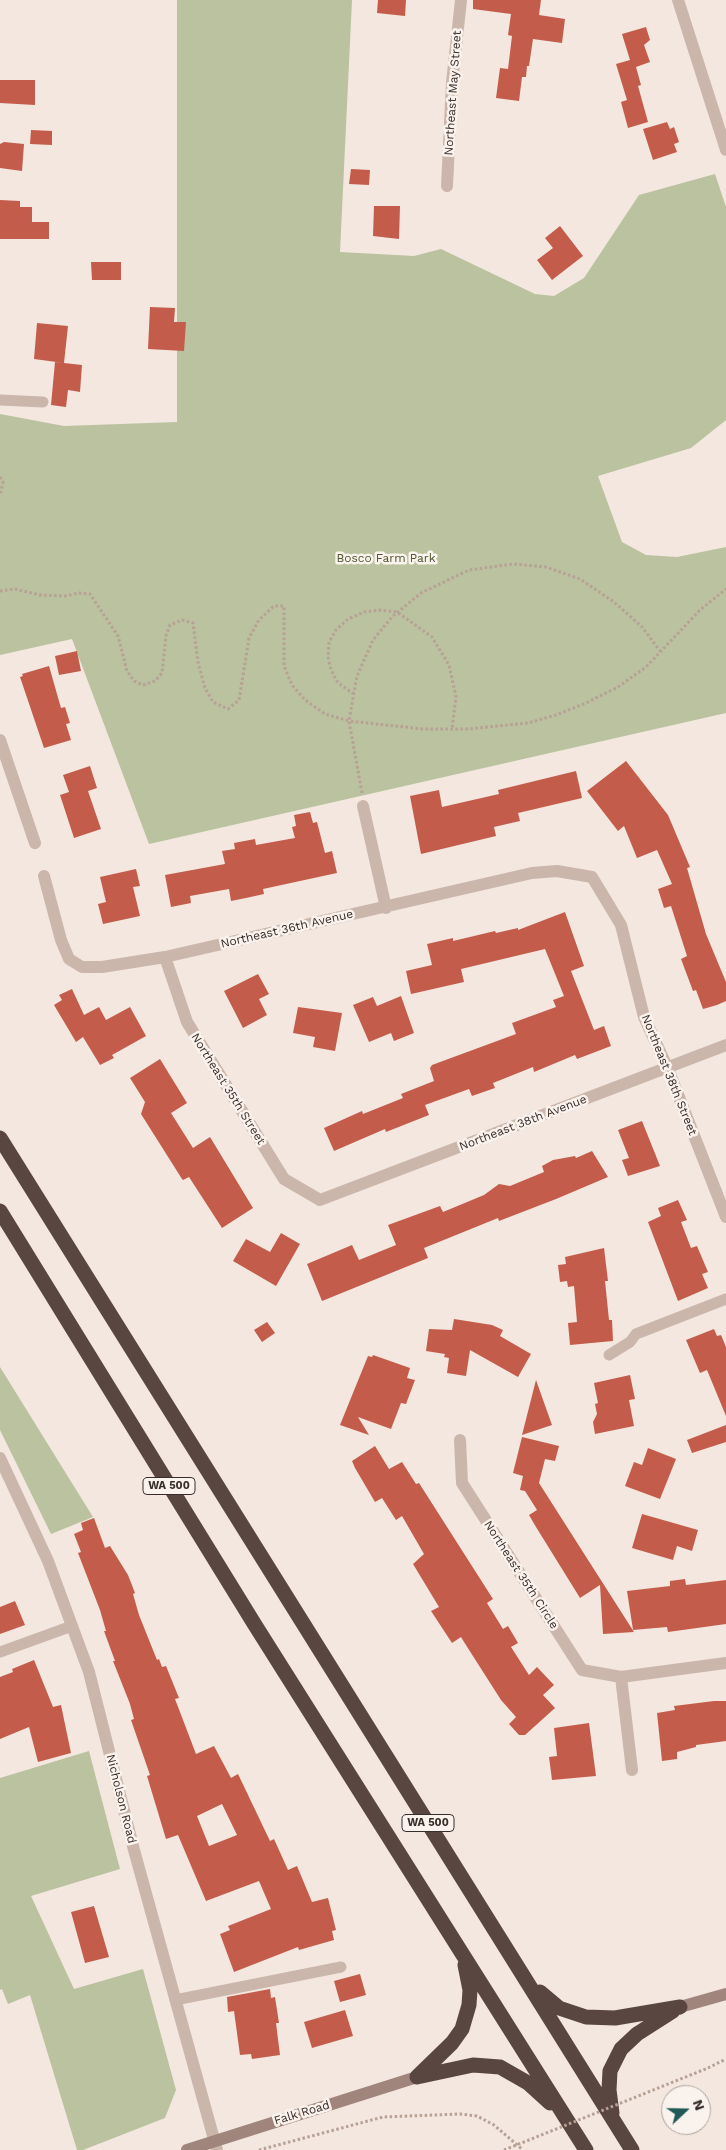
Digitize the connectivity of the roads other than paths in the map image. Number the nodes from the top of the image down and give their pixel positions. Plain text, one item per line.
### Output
1 (461, 0) edge
2 (678, 0) edge
3 (726, 150) edge
4 (447, 186) dead end
5 (0, 400) edge
6 (43, 402) dead end
7 (0, 740) edge
8 (363, 806) road end
9 (35, 843) dead end
10 (44, 876) dead end
11 (592, 877) joint
12 (386, 908) junction
13 (165, 957) junction
14 (726, 1045) edge
15 (668, 1068) junction
16 (0, 1138) edge
17 (320, 1200) joint
18 (0, 1211) edge
19 (726, 1217) edge
20 (726, 1299) edge
21 (609, 1355) dead end
22 (460, 1440) dead end
23 (0, 1458) edge
24 (72, 1626) junction
25 (0, 1652) edge
26 (726, 1663) edge
27 (621, 1677) junction
28 (632, 1770) dead end
29 (464, 1959) junction
30 (341, 1967) dead end
31 (527, 1980) junction
32 (726, 1994) edge
33 (175, 2000) junction
34 (680, 2007) junction
35 (417, 2077) junction
36 (564, 2115) junction
37 (613, 2120) junction
38 (215, 2145) edge
39 (187, 2150) edge
40 (586, 2150) edge
41 (632, 2150) edge

1 - 4 street, Northeast May Street
2 - 3 street
5 - 6 lane
7 - 9 street
8 - 12 street
10 - 13 street, Northeast 36th Avenue
11 - 12 street, Northeast 36th Avenue
11 - 15 street, Northeast 38th Street
12 - 13 street, Northeast 36th Avenue
13 - 17 street, Northeast 35th Street
14 - 15 street, Northeast 38th Avenue
15 - 17 street, Northeast 38th Avenue
15 - 19 street, Northeast 38th Street
16 - 31 highway, WA 500
18 - 29 highway, WA 500
20 - 21 lane
22 - 27 street, Northeast 35th Circle
23 - 24 street, Nicholson Road
24 - 25 lane
24 - 33 street, Nicholson Road
26 - 27 street, Northeast 35th Circle
27 - 28 street
29 - 35 highway
29 - 36 highway, WA 500
30 - 33 lane
31 - 34 highway
31 - 37 highway, WA 500
32 - 34 street
33 - 38 street, Nicholson Road
34 - 37 highway
35 - 36 highway
35 - 38 street, Falk Road
36 - 40 highway, WA 500
37 - 41 highway, WA 500
38 - 39 street, Falk Road

